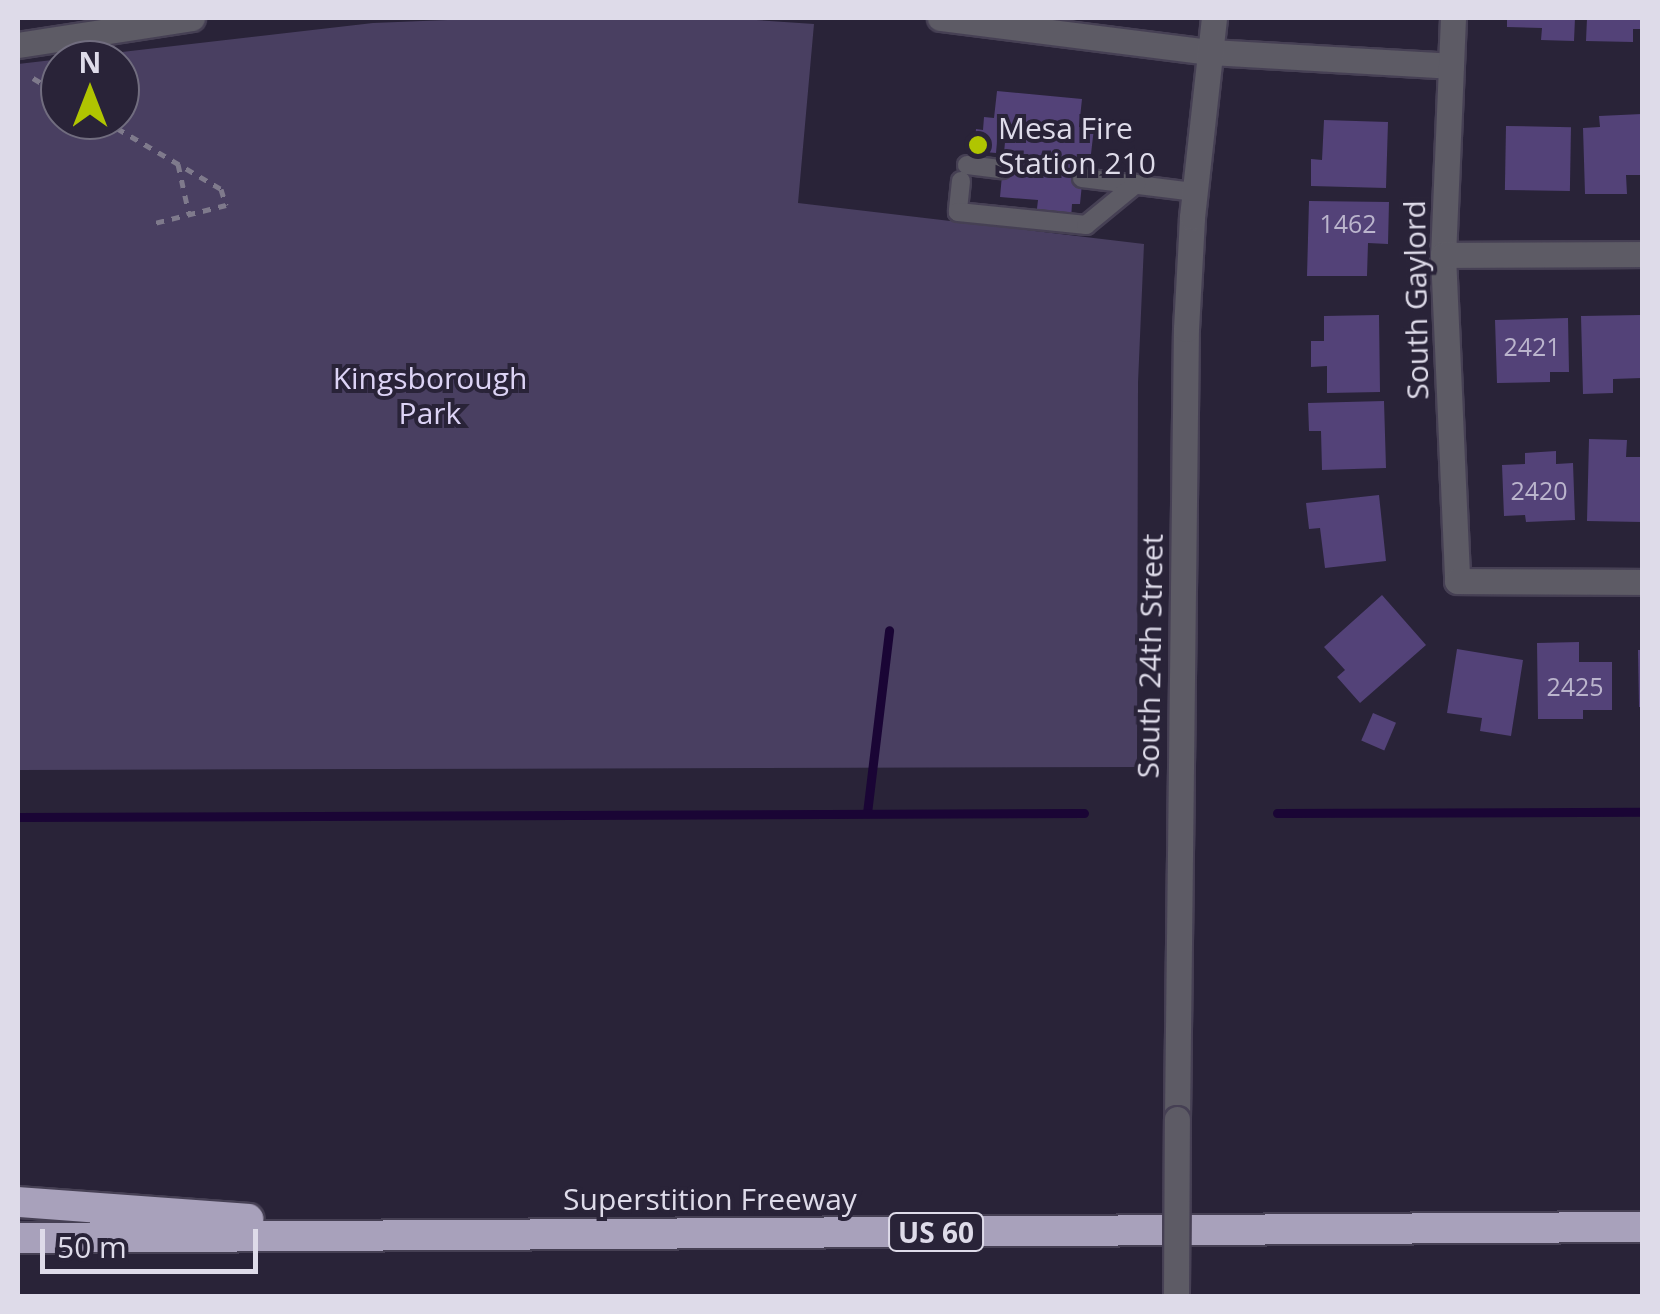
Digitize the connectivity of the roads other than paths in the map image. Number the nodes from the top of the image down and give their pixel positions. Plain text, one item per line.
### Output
1 (192, 18) edge
2 (940, 18) edge
3 (1214, 18) edge
4 (1453, 18) edge
5 (18, 45) edge
6 (1210, 52) junction
7 (1452, 66) junction
8 (1002, 170) dead end
9 (1082, 178) dead end
10 (1136, 184) junction
11 (1195, 192) junction
12 (1642, 254) edge
13 (1444, 255) junction
14 (1642, 582) edge
15 (18, 1202) edge
16 (1642, 1227) edge
17 (470, 1236) junction
18 (18, 1238) edge
19 (1176, 1296) edge

1 - 5 street
2 - 6 street
3 - 6 street, South 24th Street
4 - 7 street, South Gaylord
6 - 7 street
6 - 11 street, South 24th Street
7 - 13 street, South Gaylord
8 - 10 lane
9 - 10 lane
10 - 11 lane
11 - 19 street, South 24th Street, bridge
12 - 13 street
13 - 14 street, South Gaylord
15 - 17 highway
16 - 17 highway, Superstition Freeway / US 60
17 - 18 highway, Superstition Freeway / US 60

